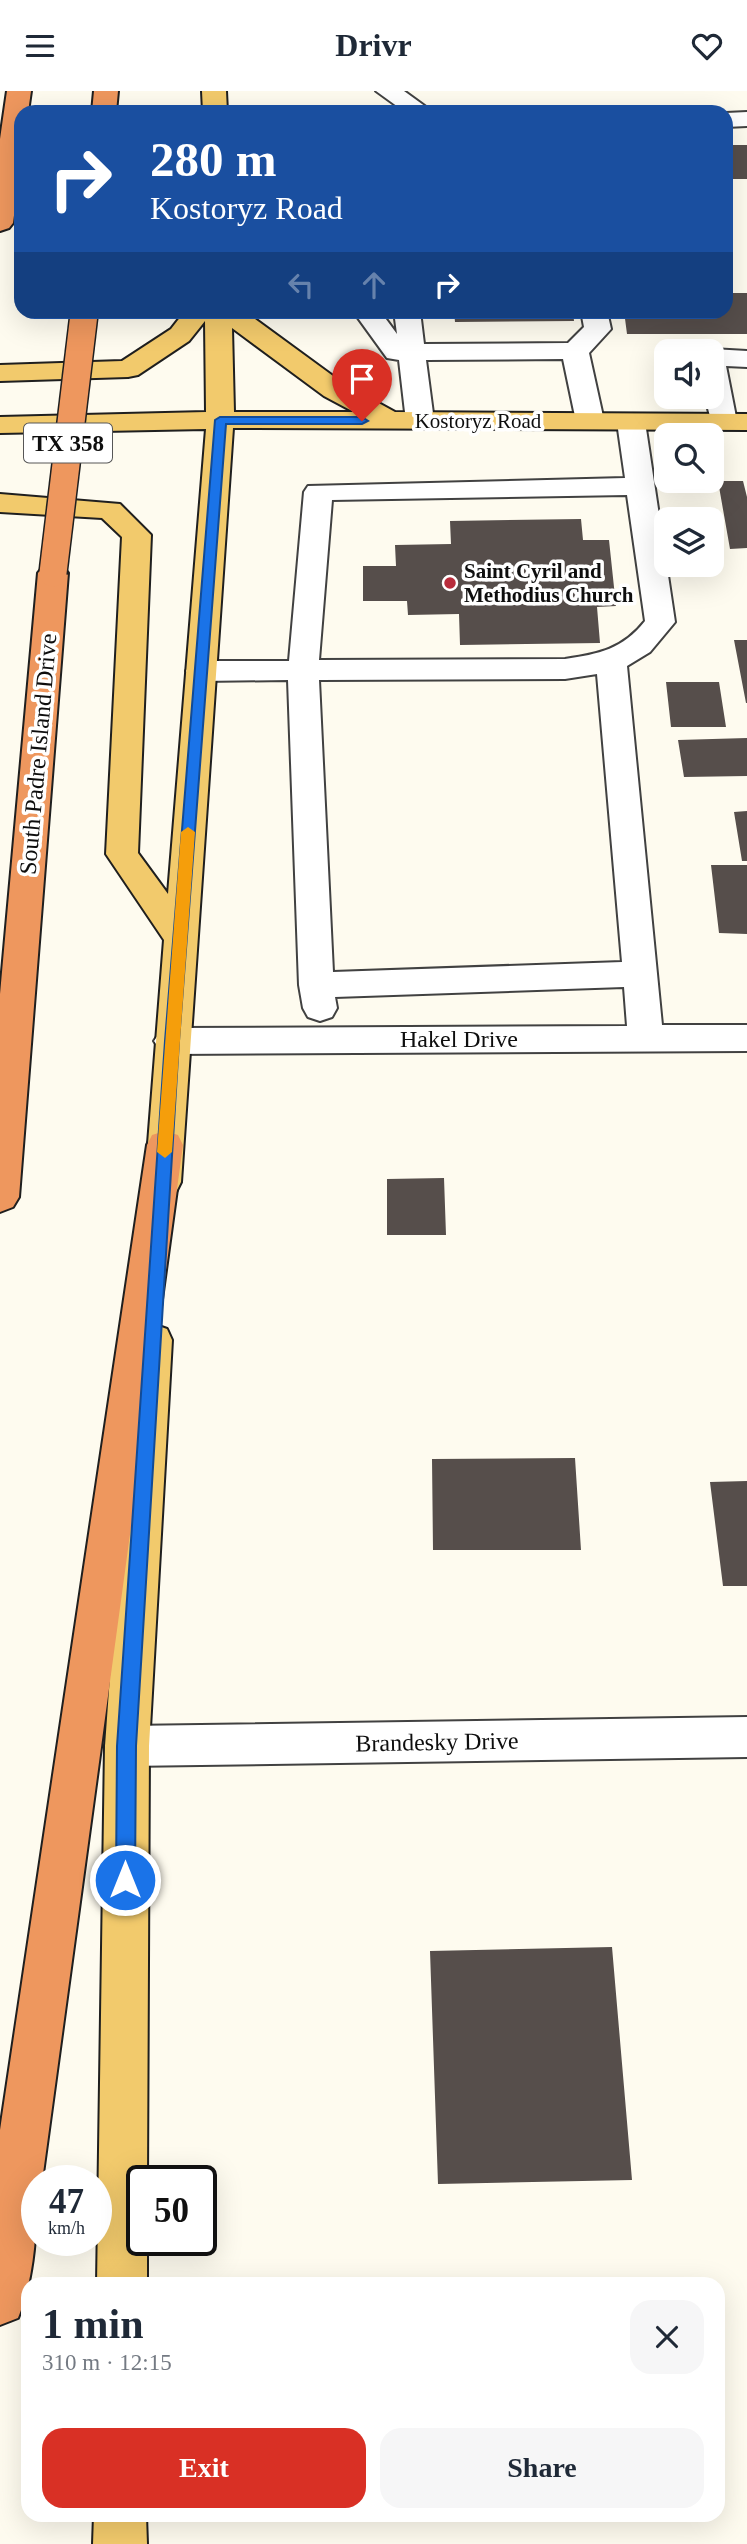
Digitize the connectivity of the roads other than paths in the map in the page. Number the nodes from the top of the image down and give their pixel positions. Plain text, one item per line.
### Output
1 (388, 91) edge
2 (410, 105) edge
3 (14, 126) edge
4 (0, 223) edge
5 (83, 319) edge
6 (193, 319) edge
7 (218, 319) edge
8 (235, 319) edge
9 (372, 319) edge
10 (408, 319) edge
11 (596, 319) edge
12 (575, 351) junction
13 (412, 352) junction
14 (747, 359) edge
15 (724, 360) edge
16 (0, 373) edge
17 (724, 392) edge
18 (220, 420) junction
19 (390, 421) junction
20 (421, 421) junction
21 (590, 421) junction
22 (631, 422) junction
23 (735, 422) edge
24 (0, 425) edge
25 (640, 486) junction
26 (0, 503) edge
27 (611, 662) junction
28 (303, 670) junction
29 (201, 671) junction
30 (180, 937) junction
31 (640, 974) junction
32 (316, 985) junction
33 (646, 1038) junction
34 (747, 1038) edge
35 (324, 1040) junction
36 (172, 1041) junction
37 (165, 1145) junction
38 (0, 1197) edge
39 (747, 1737) edge
40 (127, 1746) junction
41 (122, 2277) edge
42 (0, 2300) edge
43 (120, 2522) edge
44 (120, 2544) edge

1 - 2 street
3 - 4 highway
5 - 38 highway, South Padre Island Drive / TX 358, bridge
6 - 16 main road
7 - 18 main road
8 - 19 main road
9 - 13 street
10 - 13 street
11 - 12 street
12 - 13 street
12 - 21 street
13 - 20 street
14 - 15 street
17 - 23 street
18 - 19 main road, Kostoryz Road
18 - 24 main road, Kostoryz Road
18 - 29 main road
19 - 20 main road, Kostoryz Road
20 - 21 main road, Kostoryz Road
21 - 22 main road, Kostoryz Road
22 - 23 main road, Kostoryz Road
22 - 25 street
25 - 27 street
25 - 28 street
26 - 30 main road
27 - 28 street
27 - 31 street
28 - 29 street
28 - 32 street
29 - 30 main road
30 - 36 main road
31 - 32 street
31 - 33 street
32 - 35 street
33 - 34 street, Hakel Drive
33 - 35 street, Hakel Drive
35 - 36 street, Hakel Drive
36 - 37 main road
37 - 40 main road
37 - 42 highway
39 - 40 street, Brandesky Drive
40 - 41 main road
43 - 44 main road

